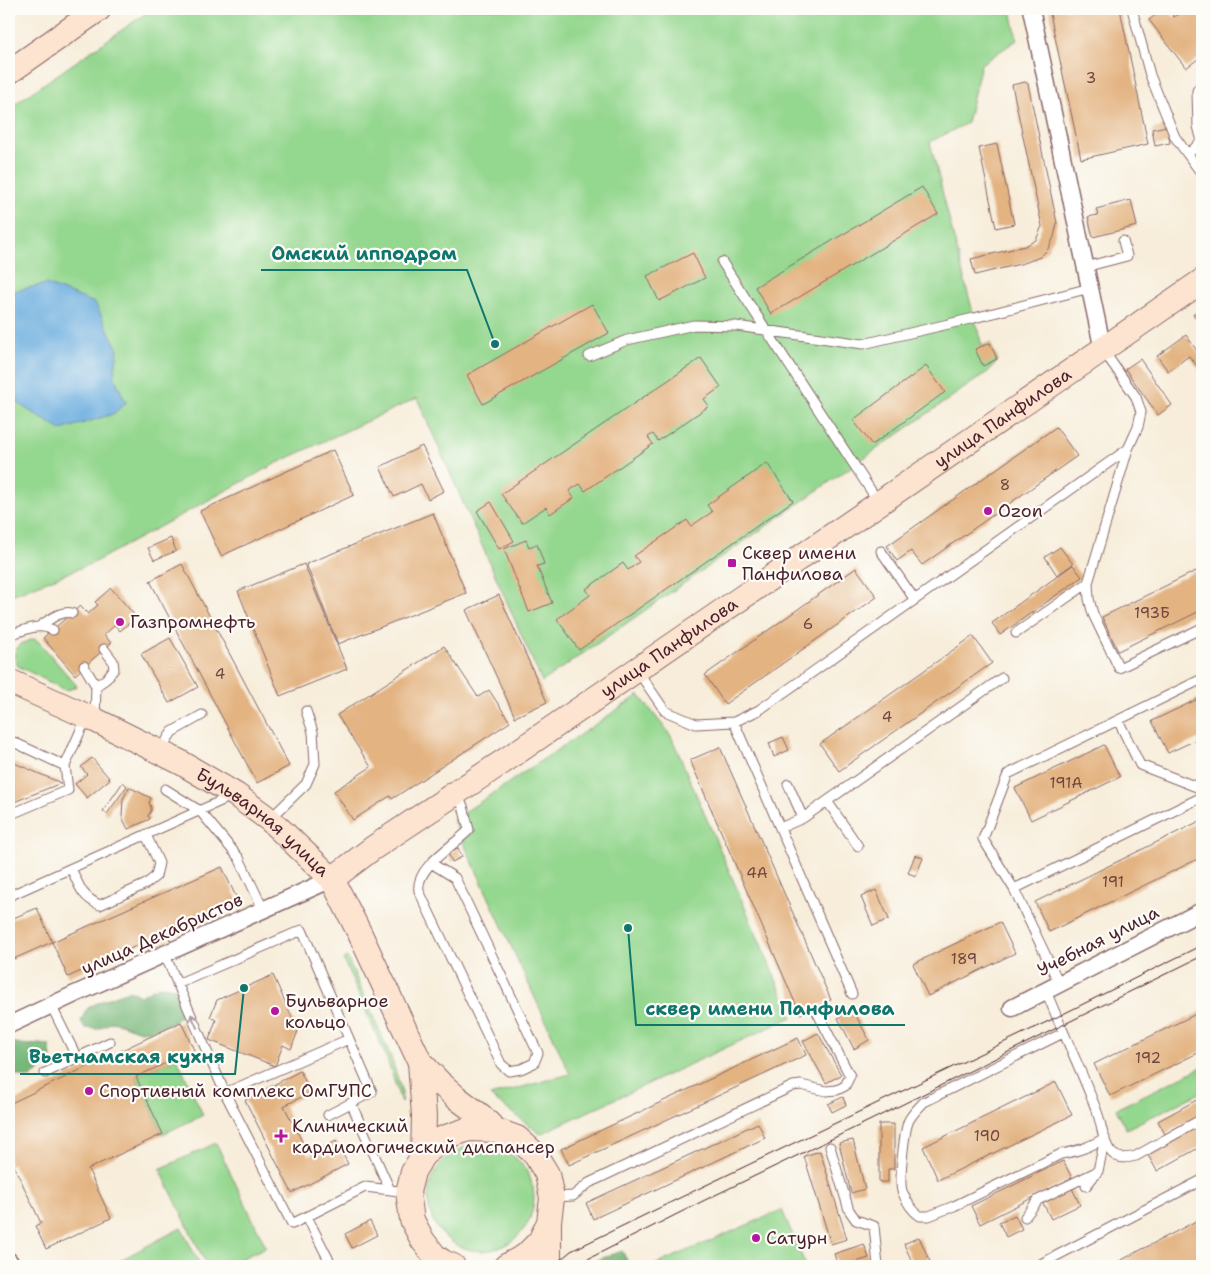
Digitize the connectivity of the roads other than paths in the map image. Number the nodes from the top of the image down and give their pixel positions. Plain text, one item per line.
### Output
1 (99, 9) edge
2 (1031, 9) edge
3 (1132, 9) edge
4 (9, 72) edge
5 (1202, 83) edge
6 (1202, 141) edge
7 (1188, 154) junction
8 (1202, 174) edge
9 (1123, 241) dead end
10 (722, 262) dead end
11 (1085, 267) junction
12 (1202, 280) edge
13 (1090, 288) junction
14 (766, 330) junction
15 (1103, 350) junction
16 (589, 356) dead end
17 (1128, 449) junction
18 (879, 504) junction
19 (881, 551) dead end
20 (1088, 583) junction
21 (915, 600) junction
22 (72, 613) dead end
23 (40, 626) junction
24 (1202, 628) edge
25 (53, 630) dead end
26 (1016, 633) dead end
27 (9, 635) edge
28 (104, 650) dead end
29 (84, 666) dead end
30 (637, 670) junction
31 (1002, 678) dead end
32 (1202, 679) edge
33 (9, 681) edge
34 (96, 686) junction
35 (306, 711) dead end
36 (202, 715) dead end
37 (91, 718) junction
38 (1118, 720) junction
39 (734, 722) junction
40 (9, 740) edge
41 (159, 752) junction
42 (65, 766) junction
43 (788, 784) dead end
44 (164, 789) dead end
45 (1202, 789) edge
46 (455, 793) junction
47 (236, 795) junction
48 (1202, 797) edge
49 (827, 801) junction
50 (200, 811) junction
51 (9, 815) edge
52 (803, 818) junction
53 (270, 820) junction
54 (780, 828) junction
55 (146, 835) junction
56 (858, 846) dead end
57 (431, 863) junction
58 (71, 868) junction
59 (332, 879) junction
60 (1014, 889) junction
61 (9, 896) edge
62 (264, 911) junction
63 (1202, 911) edge
64 (164, 955) junction
65 (177, 984) junction
66 (1053, 987) junction
67 (852, 994) dead end
68 (51, 1005) junction
69 (1012, 1008) dead end
70 (816, 1010) dead end
71 (9, 1025) edge
72 (1063, 1033) junction
73 (349, 1039) junction
74 (110, 1042) dead end
75 (77, 1058) junction
76 (420, 1062) junction
77 (45, 1074) dead end
78 (225, 1093) junction
79 (351, 1103) junction
80 (328, 1115) dead end
81 (1202, 1119) edge
82 (495, 1130) junction
83 (1104, 1138) junction
84 (830, 1147) dead end
85 (423, 1155) junction
86 (1098, 1170) junction
87 (1202, 1180) edge
88 (1086, 1186) dead end
89 (399, 1191) junction
90 (552, 1198) junction
91 (1025, 1216) dead end
92 (307, 1217) junction
93 (549, 1222) junction
94 (423, 1241) junction
95 (9, 1261) edge
96 (12, 1266) edge
97 (332, 1266) edge
98 (422, 1266) edge
99 (453, 1266) edge
100 (506, 1266) edge
101 (549, 1266) edge
102 (878, 1266) edge
103 (1038, 1266) edge

1 - 4 main road
2 - 11 street
3 - 7 lane
5 - 6 lane
6 - 7 lane
7 - 8 lane
9 - 11 lane
10 - 14 lane
11 - 13 street
12 - 15 main road, улица Панфилова
13 - 14 lane
13 - 15 street
14 - 16 lane
14 - 18 lane
15 - 17 lane
15 - 18 main road, улица Панфилова
17 - 20 lane
17 - 21 lane
18 - 30 main road, улица Панфилова
19 - 21 lane
20 - 24 lane
20 - 26 lane
21 - 39 lane
22 - 23 lane
23 - 25 lane
23 - 27 lane
28 - 34 lane
29 - 34 lane
30 - 39 lane
30 - 46 main road, улица Панфилова
31 - 49 lane
32 - 38 lane
33 - 37 main road, Бульварная улица
34 - 37 lane
35 - 53 lane
36 - 41 lane
37 - 41 main road, Бульварная улица
37 - 42 lane
38 - 45 lane
38 - 60 lane
39 - 54 lane
40 - 42 lane
41 - 47 main road, Бульварная улица
42 - 51 lane
43 - 52 lane
44 - 50 lane
46 - 57 lane
46 - 59 main road, улица Панфилова
47 - 50 lane
47 - 53 main road, Бульварная улица
48 - 60 lane
49 - 52 lane
49 - 56 lane
50 - 55 lane
50 - 62 lane
52 - 54 lane
53 - 59 main road, Бульварная улица
54 - 67 lane
55 - 58 lane
55 - 58 lane
57 - 57 lane
58 - 61 lane
59 - 62 street, улица Декабристов
59 - 76 main road, Бульварная улица
60 - 66 lane
62 - 64 street, улица Декабристов
63 - 66 street, Учебная улица
64 - 65 lane
64 - 68 street, улица Декабристов
65 - 73 lane
78 -> 65 lane
66 - 69 street, Учебная улица
66 - 72 lane
68 - 71 street, улица Декабристов
68 - 75 lane
70 - 90 lane
72 - 83 lane
72 - 83 lane
73 - 78 lane
73 - 79 lane
74 - 75 lane
75 - 77 lane
76 - 82 main road, Бульварная улица
76 - 85 main road, Бульварная улица
78 - 92 lane
79 - 80 lane
79 - 89 lane
81 - 83 lane
82 - 85 main road
82 - 90 main road
83 - 86 lane
84 - 102 lane
85 - 89 main road
86 - 88 lane
86 - 91 lane
87 - 103 lane
89 - 92 lane
89 - 94 main road
90 - 93 main road
92 - 97 lane
93 - 100 main road
93 - 101 main road
94 - 98 main road
94 - 99 main road
95 - 96 street

